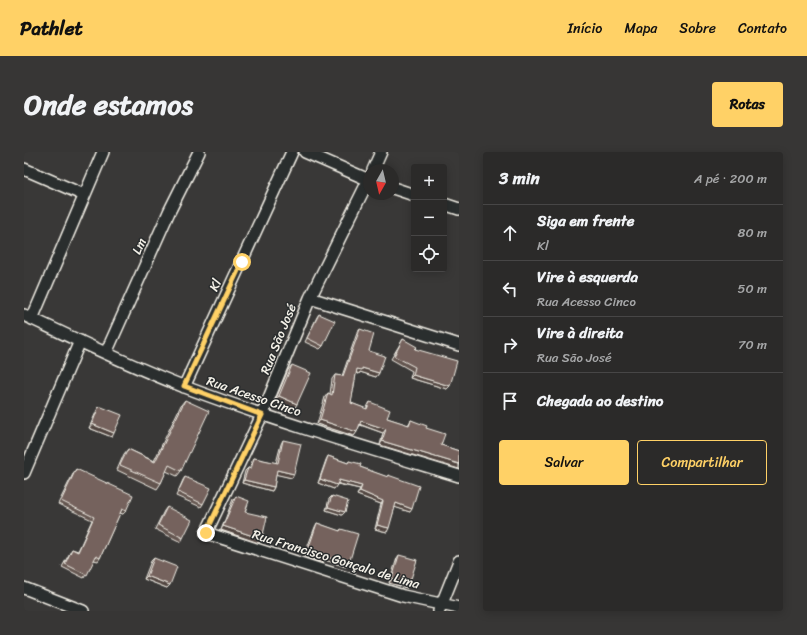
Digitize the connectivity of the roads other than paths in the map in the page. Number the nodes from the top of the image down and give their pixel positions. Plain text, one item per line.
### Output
1 (104, 152) edge
2 (199, 152) edge
3 (292, 152) edge
4 (305, 152) edge
5 (381, 152) edge
6 (376, 164) edge
7 (24, 169) edge
8 (363, 176) edge
9 (399, 190) edge
10 (363, 191) edge
11 (411, 193) edge
12 (84, 195) junction
13 (447, 205) edge
14 (459, 209) edge
15 (310, 298) junction
16 (28, 317) edge
17 (80, 341) junction
18 (459, 345) edge
19 (106, 353) junction
20 (184, 386) junction
21 (262, 415) junction
22 (24, 473) edge
23 (459, 476) edge
24 (206, 533) joint
25 (459, 561) edge
26 (24, 588) edge
27 (441, 608) edge
28 (459, 608) edge
29 (83, 611) edge

1 - 12 street
2 - 19 street, Lm
3 - 20 street, Kl
4 - 8 street
5 - 6 street
7 - 12 street
9 - 11 street
10 - 15 street, Rua São José
12 - 16 street
13 - 14 street
15 - 18 street
15 - 21 street, Rua São José
16 - 17 street, Rua Acesso Cinco
17 - 19 street, Rua Acesso Cinco
17 - 22 street
19 - 20 street, Rua Acesso Cinco
20 - 21 street, Rua Acesso Cinco
21 - 23 street, Rua Acesso Cinco
21 - 24 street, Rua São José
24 - 27 street, Rua Francisco Gonçalo de Lima
25 - 27 street
26 - 29 street
27 - 28 street, Rua Francisco Gonçalo de Lima

